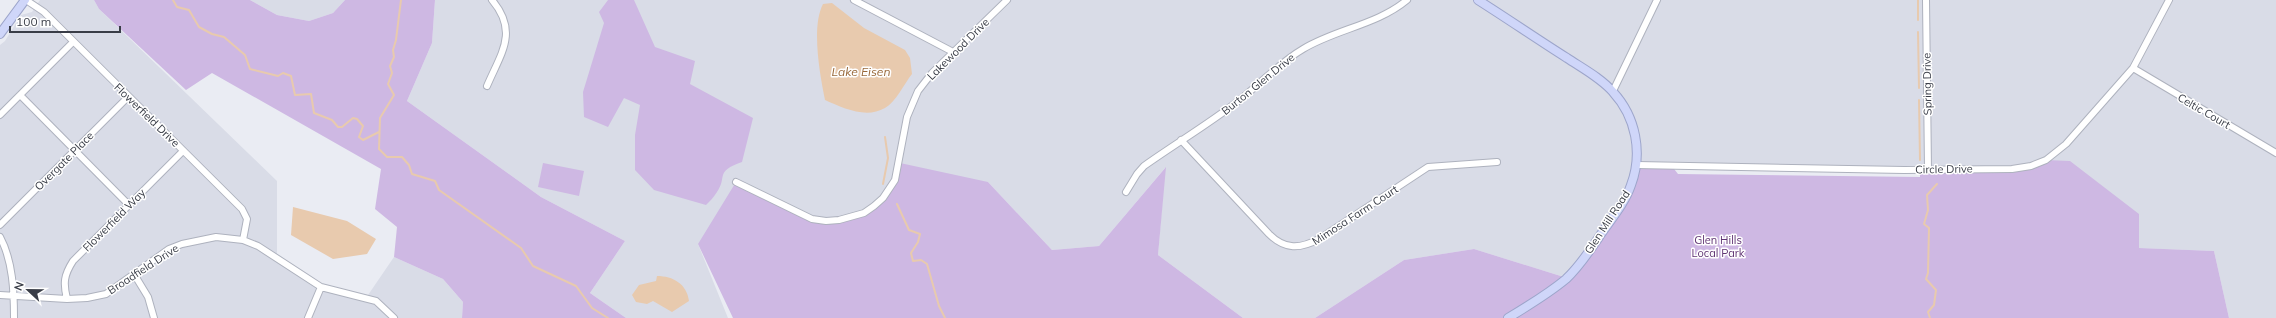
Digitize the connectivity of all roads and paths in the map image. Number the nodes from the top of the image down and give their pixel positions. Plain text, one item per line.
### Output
1 (26, 0) edge
2 (492, 0) edge
3 (854, 0) edge
4 (1007, 0) edge
5 (1407, 0) edge
6 (1478, 0) edge
7 (1658, 0) edge
8 (1926, 0) edge
9 (2169, 0) edge
10 (0, 34) edge
11 (73, 42) junction
12 (953, 52) junction
13 (2133, 68) junction
14 (487, 86) dead end
15 (1612, 91) junction
16 (20, 96) junction
17 (128, 97) junction
18 (0, 115) edge
19 (1182, 140) junction
20 (75, 150) junction
21 (183, 150) junction
22 (2276, 153) edge
23 (1497, 162) dead end
24 (1636, 165) junction
25 (1928, 169) junction
26 (736, 182) dead end
27 (1126, 192) dead end
28 (128, 205) junction
29 (0, 225) edge
30 (0, 237) edge
31 (243, 240) junction
32 (134, 274) junction
33 (321, 287) junction
34 (14, 295) junction
35 (0, 296) edge
36 (67, 299) junction
37 (14, 318) edge
38 (154, 318) edge
39 (308, 318) edge
40 (394, 318) edge
41 (1508, 318) edge

1 - 10 main road
1 - 11 street, Flowerfield Drive
2 - 14 street
3 - 12 street
4 - 12 street, Lakewood Drive
5 - 19 street, Burton Glen Drive
6 - 15 main road, Glen Mill Road
7 - 15 street
8 - 25 street, Spring Drive
9 - 13 street, Circle Drive
11 - 16 street
11 - 17 street, Flowerfield Drive
12 - 26 street, Lakewood Drive
13 - 22 street, Celtic Court
13 - 25 street, Circle Drive
15 - 24 main road, Glen Mill Road
16 - 18 street
16 - 20 street
17 - 20 street, Overgate Place
17 - 21 street, Flowerfield Drive
19 - 23 street, Mimosa Farm Court
19 - 27 street, Burton Glen Drive
20 - 28 street
20 - 29 street, Overgate Place
21 - 28 street, Flowerfield Way
21 - 31 street, Flowerfield Drive
24 - 25 street, Circle Drive
24 - 41 main road, Glen Mill Road
28 - 36 street, Flowerfield Way
30 - 34 street
31 - 32 street, Broadfield Drive
31 - 33 street, Broadfield Drive
32 - 36 street, Broadfield Drive
32 - 38 street
33 - 39 street
33 - 40 street, Broadfield Drive
34 - 35 street, Broadfield Drive
34 - 36 street, Broadfield Drive
34 - 37 street

